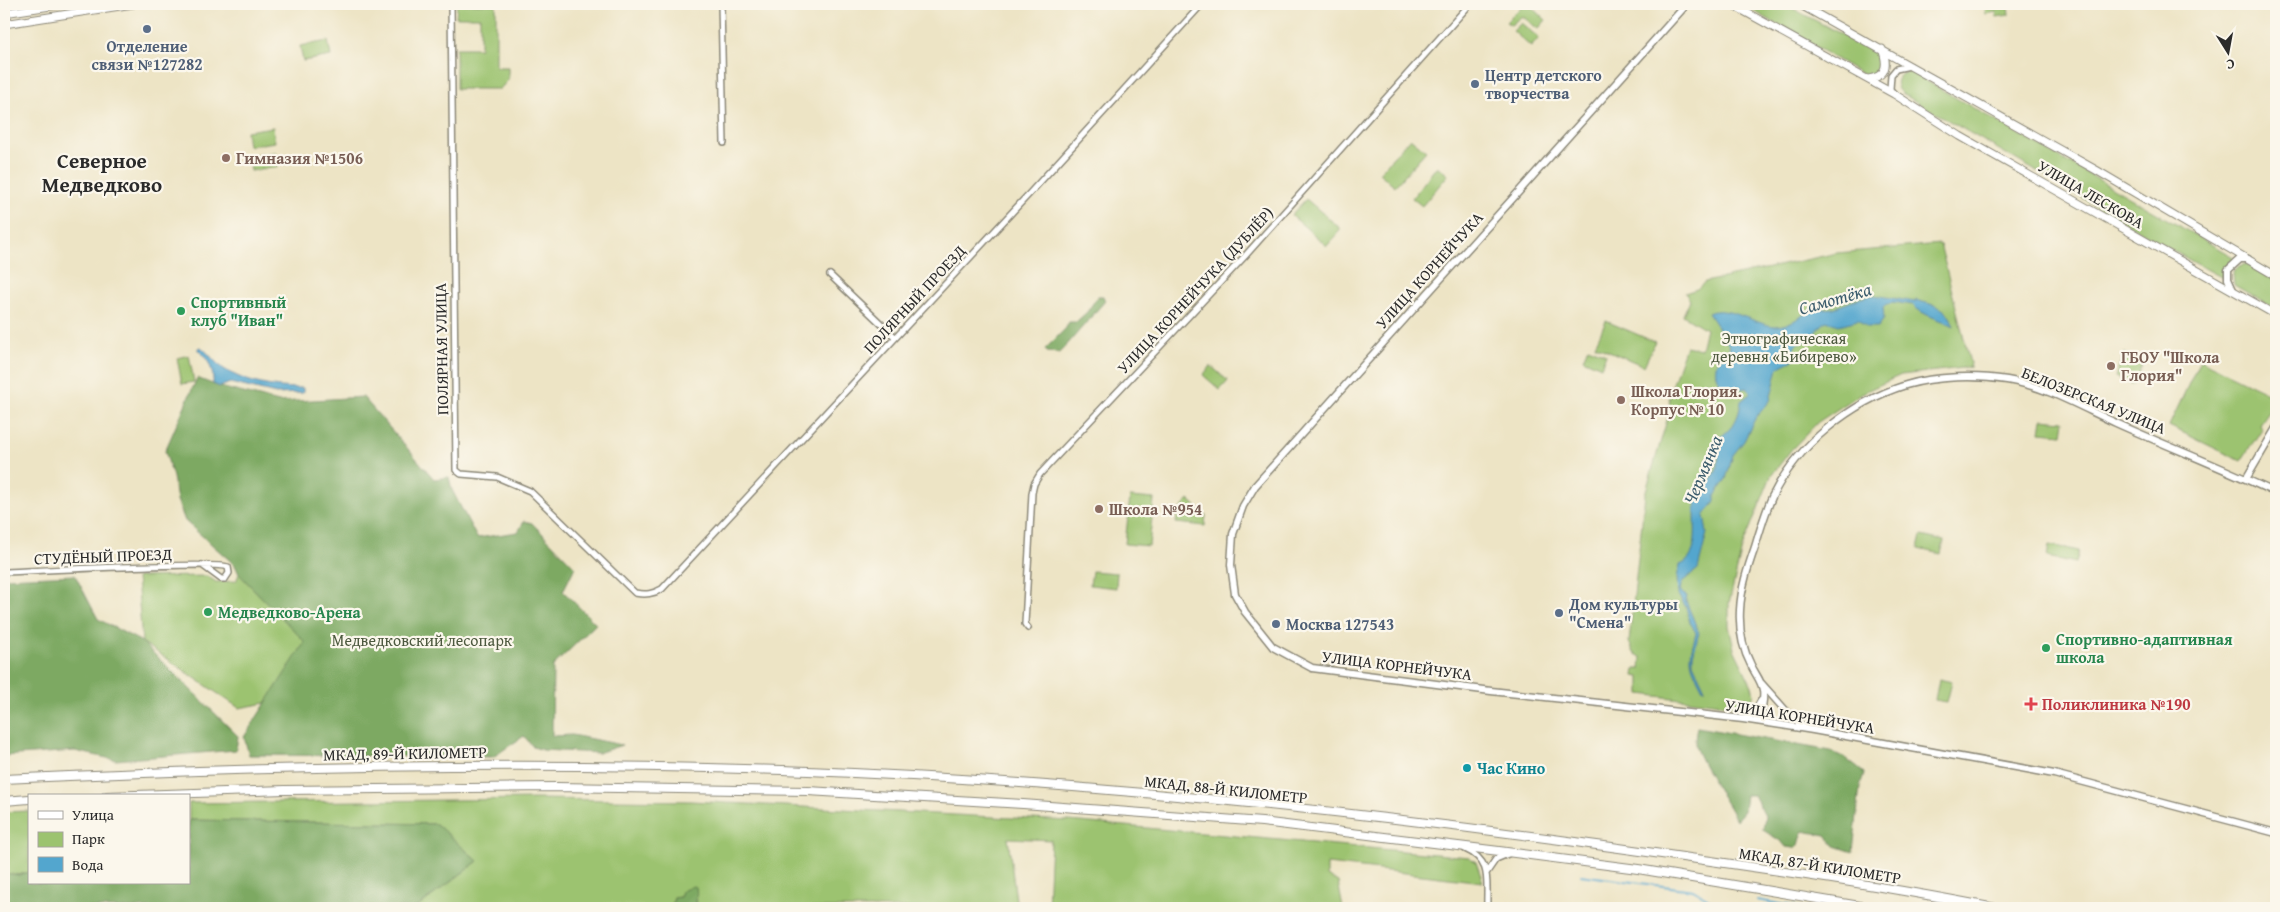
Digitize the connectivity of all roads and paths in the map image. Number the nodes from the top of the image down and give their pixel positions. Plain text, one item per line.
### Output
1 (64, 4) edge
2 (125, 4) edge
3 (133, 4) edge
4 (450, 4) edge
5 (721, 4) edge
6 (1200, 4) edge
7 (1470, 4) edge
8 (1688, 4) edge
9 (1731, 4) edge
10 (1802, 5) edge
11 (4, 13) edge
12 (4, 24) edge
13 (1882, 49) junction
14 (1910, 66) junction
15 (1868, 80) junction
16 (1894, 94) junction
17 (724, 143) dead end
18 (2248, 259) junction
19 (830, 275) dead end
20 (2276, 276) edge
21 (2234, 291) junction
22 (2276, 316) edge
23 (896, 337) junction
24 (2276, 428) edge
25 (2246, 479) junction
26 (2276, 493) edge
27 (202, 565) junction
28 (4, 572) edge
29 (635, 593) joint
30 (1028, 628) dead end
31 (1761, 683) junction
32 (1764, 694) junction
33 (1786, 711) junction
34 (1743, 719) junction
35 (1762, 722) junction
36 (1777, 724) junction
37 (1806, 729) junction
38 (807, 771) joint
39 (4, 779) edge
40 (184, 794) edge
41 (28, 799) edge
42 (4, 801) edge
43 (2276, 833) edge
44 (1457, 846) junction
45 (1640, 851) joint
46 (1511, 853) junction
47 (1638, 869) joint
48 (1486, 872) junction
49 (1488, 908) edge
50 (1872, 908) edge
51 (1995, 908) edge

1 - 11 main road
2 - 3 main road
2 - 12 main road
4 - 29 street, ПОЛЯРНАЯ УЛИЦА
5 - 17 street
6 - 23 street, ПОЛЯРНЫЙ ПРОЕЗД
7 - 30 street, УЛИЦА КОРНЕЙЧУКА (ДУБЛЁР)
8 - 34 street, УЛИЦА КОРНЕЙЧУКА
9 - 15 main road, УЛИЦА ЛЕСКОВА
10 - 13 main road, УЛИЦА ЛЕСКОВА
13 - 14 main road, УЛИЦА ЛЕСКОВА
13 - 15 main road
14 - 16 street
14 - 18 main road, УЛИЦА ЛЕСКОВА
15 - 16 main road, УЛИЦА ЛЕСКОВА
16 - 21 main road, УЛИЦА ЛЕСКОВА
18 - 20 main road, УЛИЦА ЛЕСКОВА
18 - 21 street
19 - 23 street
21 - 22 main road, УЛИЦА ЛЕСКОВА
23 - 29 street, ПОЛЯРНЫЙ ПРОЕЗД
24 - 25 street
25 - 26 street, БЕЛОЗЕРСКАЯ УЛИЦА
25 - 31 street, БЕЛОЗЕРСКАЯ УЛИЦА
27 - 27 street, СТУДЁНЫЙ ПРОЕЗД
27 - 28 street, СТУДЁНЫЙ ПРОЕЗД
31 - 32 street, БЕЛОЗЕРСКАЯ УЛИЦА
31 - 33 street, БЕЛОЗЕРСКАЯ УЛИЦА
32 - 34 street
32 - 35 street, БЕЛОЗЕРСКАЯ УЛИЦА
33 - 36 street
33 - 37 street, БЕЛОЗЕРСКАЯ УЛИЦА
34 - 35 street, УЛИЦА КОРНЕЙЧУКА
35 - 36 street, УЛИЦА КОРНЕЙЧУКА
36 - 37 street, УЛИЦА КОРНЕЙЧУКА
37 - 43 street, УЛИЦА КОРНЕЙЧУКА
38 - 39 highway, МКАД, 89-Й КИЛОМЕТР
38 - 45 highway, МКАД, 88-Й КИЛОМЕТР
40 - 44 highway, МКАД, 88-Й КИЛОМЕТР
41 - 42 highway
44 - 46 highway, МКАД, 88-Й КИЛОМЕТР
44 - 48 street
45 - 51 highway, МКАД, 87-Й КИЛОМЕТР
46 - 47 highway, МКАД, 88-Й КИЛОМЕТР
46 - 48 street
47 - 50 highway, МКАД, 87-Й КИЛОМЕТР
48 - 49 street

